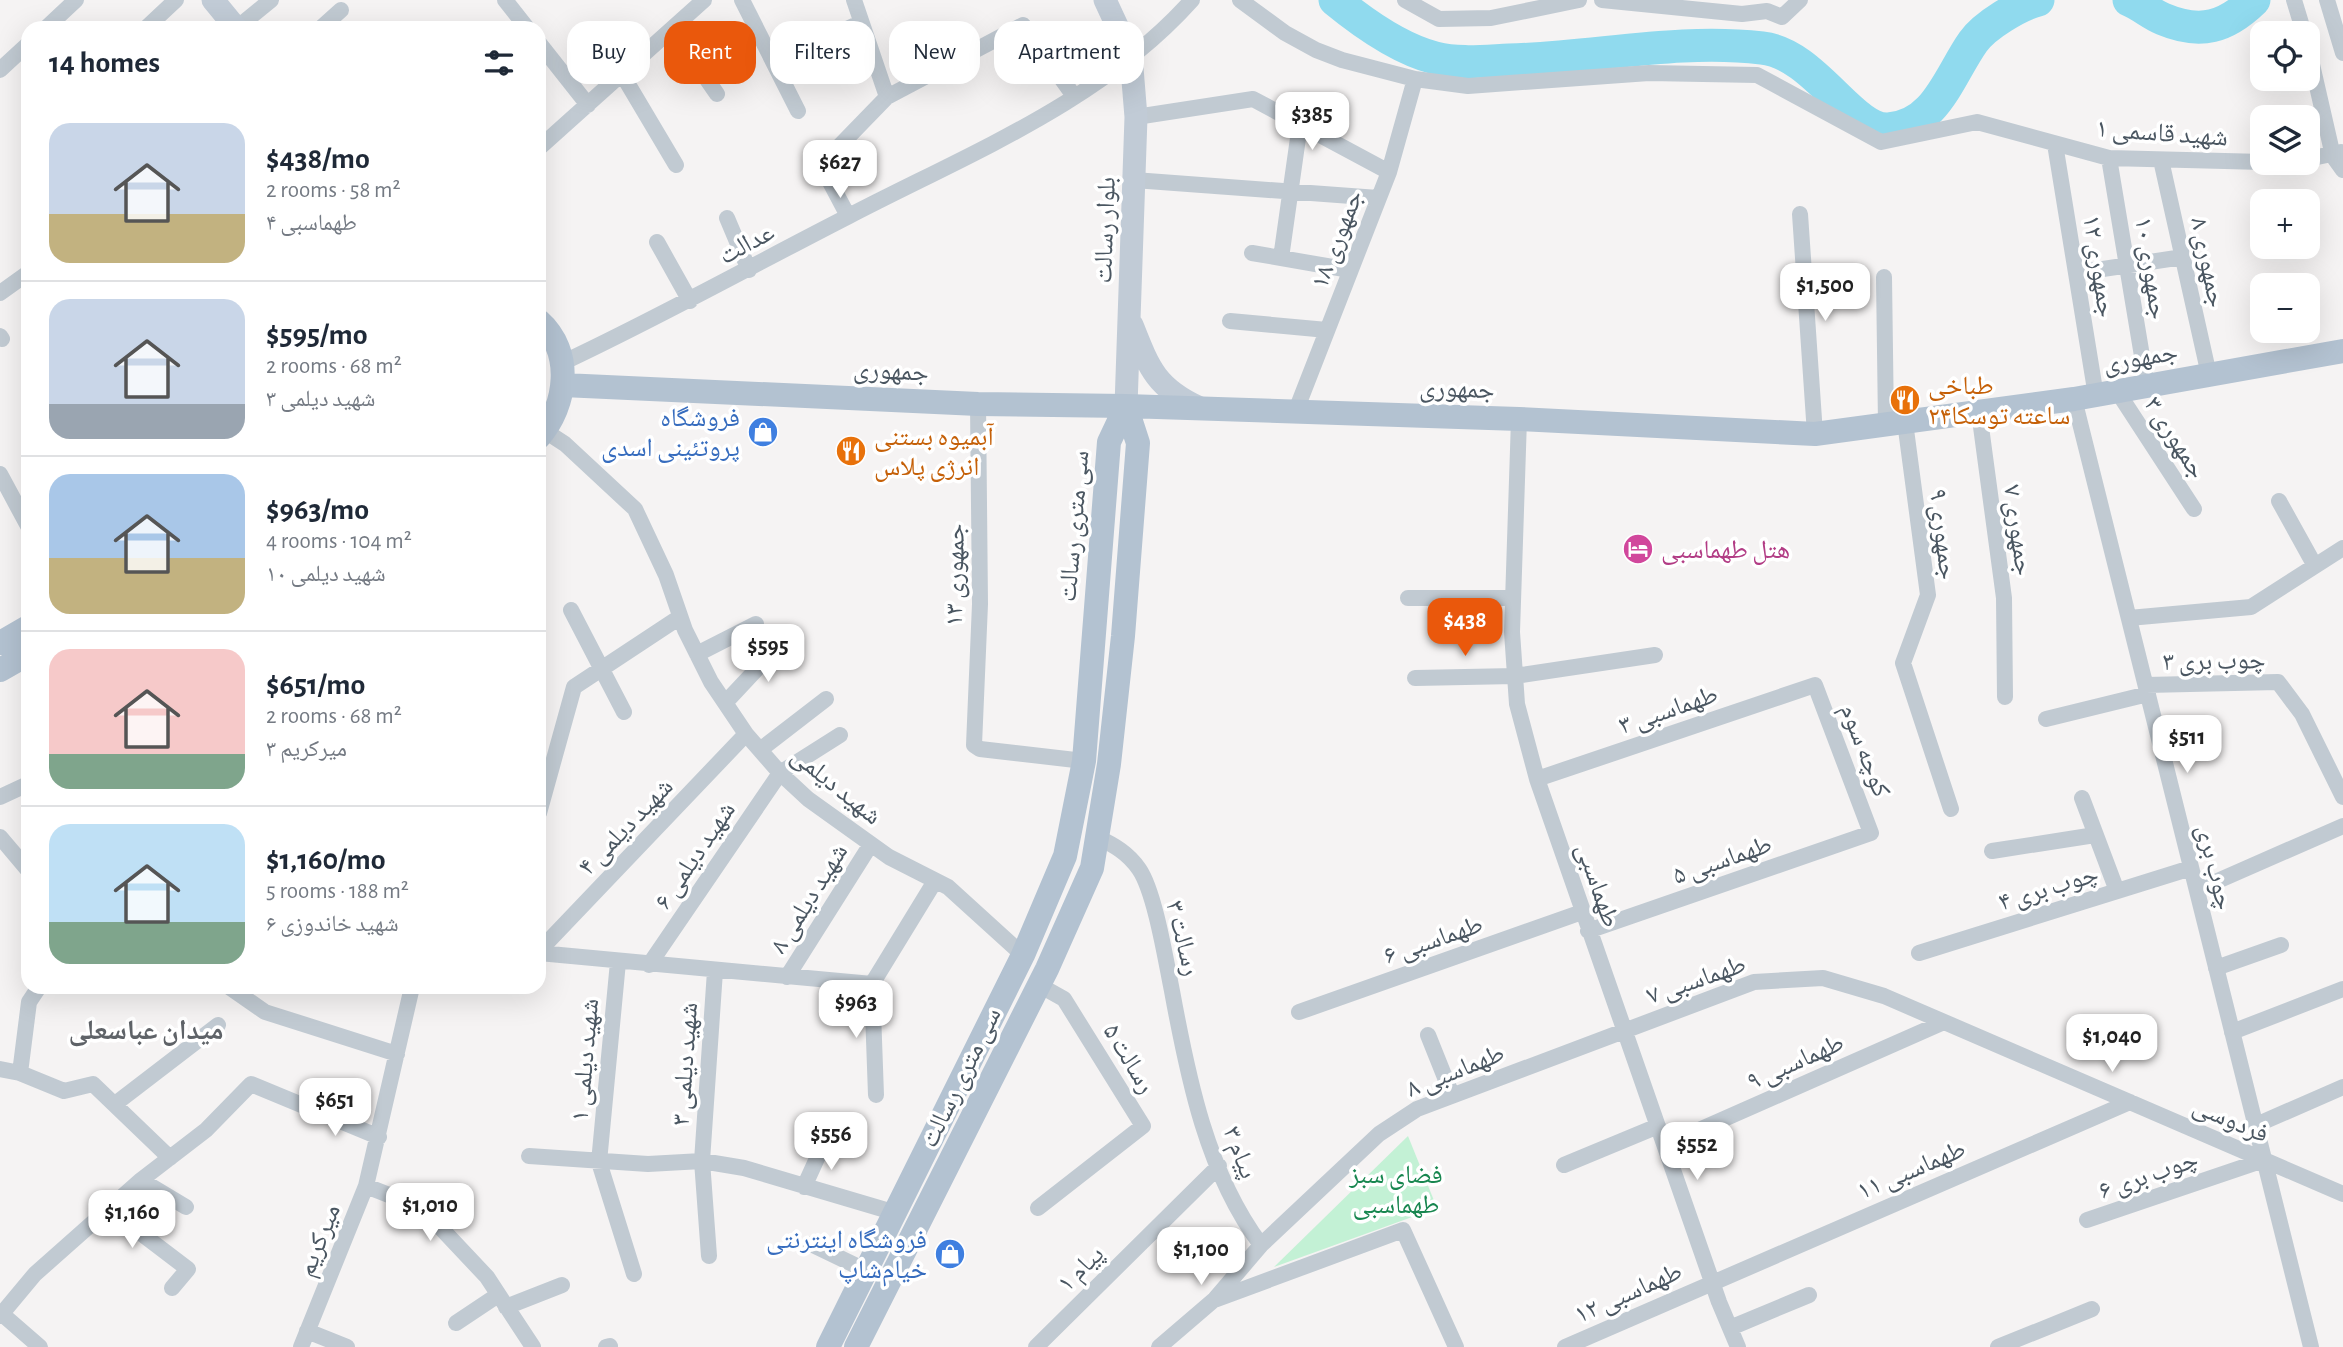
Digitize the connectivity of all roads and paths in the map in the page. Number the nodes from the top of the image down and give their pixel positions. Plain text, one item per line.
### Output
1 (76, 0) edge
2 (176, 0) edge
3 (213, 0) edge
4 (271, 0) edge
5 (505, 0) edge
6 (704, 0) edge
7 (742, 0) edge
8 (854, 0) edge
9 (1105, 0) edge
10 (1192, 0) edge
11 (1240, 0) edge
12 (1405, 0) edge
13 (1506, 0) edge
14 (1579, 0) edge
15 (1602, 0) edge
16 (1800, 0) edge
17 (2327, 0) edge
18 (1746, 7) edge
19 (341, 10) dead end
20 (1491, 18) junction
21 (54, 21) edge
22 (154, 21) edge
23 (231, 21) edge
24 (246, 21) edge
25 (329, 21) edge
26 (522, 21) edge
27 (682, 21) edge
28 (859, 21) edge
29 (1115, 21) edge
30 (664, 37) edge
31 (1144, 44) edge
32 (650, 49) edge
33 (21, 50) edge
34 (546, 52) edge
35 (2343, 53) edge
36 (770, 54) edge
37 (875, 64) edge
38 (0, 70) edge
39 (1415, 79) junction
40 (611, 84) edge
41 (628, 84) edge
42 (711, 84) edge
43 (785, 84) edge
44 (1091, 84) edge
45 (1133, 84) edge
46 (2320, 90) edge
47 (717, 93) dead end
48 (1074, 96) junction
49 (887, 97) junction
50 (588, 105) junction
51 (798, 111) dead end
52 (1136, 117) junction
53 (1300, 124) junction
54 (546, 142) edge
55 (2055, 144) junction
56 (2338, 154) edge
57 (2320, 157) edge
58 (2109, 158) junction
59 (2161, 160) junction
60 (2250, 162) edge
61 (676, 165) dead end
62 (2343, 170) edge
63 (1388, 172) junction
64 (1134, 180) junction
65 (1290, 191) junction
66 (1378, 198) junction
67 (1800, 214) dead end
68 (848, 216) junction
69 (727, 218) dead end
70 (657, 242) dead end
71 (1252, 253) dead end
72 (2183, 257) junction
73 (1281, 258) junction
74 (2127, 266) junction
75 (749, 270) junction
76 (1350, 270) junction
77 (2076, 273) junction
78 (1884, 276) dead end
79 (21, 278) edge
80 (0, 293) edge
81 (690, 301) junction
82 (1129, 318) junction
83 (1230, 321) dead end
84 (1327, 330) junction
85 (546, 331) edge
86 (2343, 351) edge
87 (563, 374) junction
88 (2208, 375) junction
89 (2147, 386) junction
90 (2096, 395) junction
91 (978, 404) junction
92 (1126, 405) junction
93 (1203, 409) junction
94 (1979, 412) junction
95 (1295, 413) junction
96 (1519, 419) junction
97 (1896, 423) junction
98 (546, 427) edge
99 (1815, 434) junction
100 (546, 436) edge
101 (0, 474) edge
102 (2279, 501) dead end
103 (2194, 509) dead end
104 (21, 513) edge
105 (2343, 548) edge
106 (2315, 566) junction
107 (1408, 598) dead end
108 (1513, 598) junction
109 (571, 610) dead end
110 (680, 617) junction
111 (2129, 618) junction
112 (756, 624) dead end
113 (21, 630) edge
114 (784, 640) dead end
115 (0, 643) edge
116 (697, 654) junction
117 (1656, 656) dead end
118 (21, 658) edge
119 (601, 669) junction
120 (0, 670) edge
121 (1515, 676) junction
122 (1415, 678) dead end
123 (1815, 685) joint
124 (2147, 690) junction
125 (2005, 696) dead end
126 (826, 699) dead end
127 (725, 703) junction
128 (624, 712) dead end
129 (2046, 719) dead end
130 (746, 734) junction
131 (840, 735) dead end
132 (760, 750) junction
133 (1084, 761) junction
134 (780, 773) junction
135 (1537, 779) junction
136 (21, 787) edge
137 (546, 788) edge
138 (0, 797) edge
139 (2343, 797) edge
140 (2081, 798) dead end
141 (1951, 808) dead end
142 (2343, 827) edge
143 (1871, 833) joint
144 (2095, 835) junction
145 (0, 837) edge
146 (1097, 837) junction
147 (871, 844) junction
148 (1992, 851) dead end
149 (21, 862) edge
150 (2191, 868) junction
151 (935, 881) junction
152 (2197, 890) junction
153 (2117, 891) junction
154 (1582, 912) junction
155 (1588, 931) junction
156 (546, 945) edge
157 (2281, 945) dead end
158 (546, 953) edge
159 (1919, 953) dead end
160 (1023, 955) junction
161 (618, 962) junction
162 (649, 965) junction
163 (2216, 968) junction
164 (715, 971) junction
165 (787, 977) junction
166 (872, 984) junction
167 (1039, 985) junction
168 (2343, 989) edge
169 (34, 994) edge
170 (239, 994) edge
171 (410, 994) edge
172 (1299, 1012) dead end
173 (1944, 1022) junction
174 (218, 1025) dead end
175 (1625, 1030) junction
176 (2232, 1032) junction
177 (1428, 1035) dead end
178 (397, 1054) junction
179 (0, 1069) edge
180 (1187, 1072) joint
181 (20, 1073) junction
182 (2343, 1087) edge
183 (876, 1095) dead end
184 (1452, 1096) junction
185 (2130, 1102) junction
186 (115, 1104) junction
187 (2256, 1125) junction
188 (1658, 1126) junction
189 (936, 1135) junction
190 (379, 1137) junction
191 (824, 1143) dead end
192 (1665, 1145) junction
193 (959, 1147) junction
194 (529, 1156) dead end
195 (170, 1158) junction
196 (2264, 1160) junction
197 (702, 1161) junction
198 (599, 1162) junction
199 (1564, 1165) dead end
200 (1219, 1166) junction
201 (141, 1180) junction
202 (366, 1186) junction
203 (804, 1187) junction
204 (2343, 1194) edge
205 (186, 1207) dead end
206 (1038, 1208) dead end
207 (108, 1209) junction
208 (896, 1213) junction
209 (2087, 1220) dead end
210 (811, 1244) dead end
211 (1261, 1245) junction
212 (709, 1256) dead end
213 (867, 1270) junction
214 (634, 1274) dead end
215 (1712, 1282) junction
216 (562, 1285) dead end
217 (172, 1289) dead end
218 (1809, 1294) dead end
219 (1215, 1299) junction
220 (502, 1301) junction
221 (2091, 1309) dead end
222 (1, 1315) edge
223 (456, 1323) dead end
224 (1730, 1328) junction
225 (307, 1331) junction
226 (40, 1347) edge
227 (301, 1347) edge
228 (346, 1347) edge
229 (533, 1347) edge
230 (828, 1347) edge
231 (856, 1347) edge
232 (1035, 1347) edge
233 (1159, 1347) edge
234 (1456, 1347) edge
235 (1565, 1347) edge
236 (1738, 1347) edge
237 (1998, 1347) edge
238 (2311, 1347) edge

1 - 21 street
2 - 22 street
3 - 23 main road
4 - 24 street
5 - 26 street
6 - 27 street
7 - 36 street
8 - 28 street
9 - 29 main road
10 - 31 street, عدالت
11 - 39 street
12 - 20 street
13 - 20 street
14 - 20 street
15 - 18 street
16 - 18 street
17 - 35 street
19 - 25 street
30 - 32 street
33 - 38 street
34 - 50 street
37 - 49 street
39 - 55 street, ۱ شهید قاسمی
39 - 63 street, جمهوری ۱۸
40 - 50 street
41 - 61 street
42 - 47 street
43 - 51 street
44 - 48 street, عدالت
45 - 52 main road, بلوار رسالت
46 - 56 street
48 - 49 street
48 - 68 street, عدالت
49 - 68 street
50 - 54 street
52 - 53 street
52 - 64 main road, بلوار رسالت
53 - 63 street
53 - 65 street
55 - 58 street, ۱ شهید قاسمی
55 - 77 street, ۱۲ جمهوری
56 - 57 street
56 - 62 street
58 - 59 street, ۱ شهید قاسمی
58 - 74 street, ۱۰ جمهوری
59 - 60 street, ۱ شهید قاسمی
59 - 72 street, ۸ جمهوری
63 - 66 street, جمهوری ۱۸
64 - 65 street
64 - 82 main road, بلوار رسالت
65 - 66 street
65 - 73 street
66 - 76 street, جمهوری ۱۸
67 - 99 street
68 - 75 street, عدالت
69 - 75 street
70 - 81 street
71 - 73 street
72 - 74 street
72 - 88 street, ۸ جمهوری
73 - 76 street
74 - 77 street
74 - 89 street, ۱۰ جمهوری
75 - 81 street, عدالت
76 - 84 street, جمهوری ۱۸
77 - 90 street, ۱۲ جمهوری
78 - 97 street, ۹ جمهوری
79 - 80 street
81 - 87 street, عدالت
82 - 92 main road, بلوار رسالت
82 - 93 main road
83 - 84 street
84 - 95 street, جمهوری ۱۸
85 - 87 main road
86 - 88 main road, جمهوری
87 - 91 main road, جمهوری
87 - 98 main road
88 - 89 main road, جمهوری
89 - 90 main road, جمهوری
90 - 94 main road, جمهوری
90 - 103 street, ۳ جمهوری
90 - 111 street, چوب بری
91 - 92 main road, جمهوری
91 - 133 street, ۱۳ جمهوری
92 - 93 main road, جمهوری
92 - 133 main road, سی متری رسالت
92 - 146 main road, سی متری رسالت
93 - 95 main road, جمهوری
94 - 97 main road, جمهوری
94 - 125 street, ۷ جمهوری
95 - 96 main road, جمهوری
96 - 99 main road, جمهوری
96 - 108 street, طهماسبی
97 - 99 main road, جمهوری
97 - 141 street, ۹ جمهوری
100 - 110 street, شهید دیلمی
101 - 104 street
102 - 106 street
105 - 106 street
106 - 111 street
107 - 108 street
108 - 121 street, طهماسبی
109 - 119 street
110 - 116 street, شهید دیلمی
110 - 119 street
111 - 124 street, چوب بری
112 - 116 street
113 - 115 main road
114 - 127 street
116 - 127 street, شهید دیلمی
117 - 121 street
118 - 120 main road
119 - 128 street
119 - 137 street
121 - 122 street
121 - 135 street, طهماسبی
123 - 135 street, ۳ طهماسبی
123 - 143 street, کوچه سوم
124 - 129 street
124 - 139 street, ۳ چوب بری
124 - 150 street, چوب بری
126 - 132 street
127 - 130 street, شهید دیلمی
130 - 132 street, شهید دیلمی
130 - 156 street, ۴ شهید دیلمی
131 - 134 street
132 - 134 street, شهید دیلمی
133 - 160 main road, سی متری رسالت
134 - 147 street, شهید دیلمی
134 - 162 street, ۶ شهید دیلمی
135 - 154 street, طهماسبی
136 - 138 street
140 - 144 street
142 - 152 street
143 - 155 street, ۵ طهماسبی
144 - 148 street
144 - 153 street
145 - 149 street
146 - 167 main road, سی متری رسالت
146 - 180 street, ۳ رسالت
147 - 151 street, شهید دیلمی
147 - 165 street, ۸ شهید دیلمی
150 - 152 street, چوب بری
150 - 153 street, ۴ چوب بری
151 - 160 street, شهید دیلمی
151 - 166 street
152 - 163 street, چوب بری
153 - 159 street, ۴ چوب بری
154 - 155 street, طهماسبی
154 - 172 street, ۶ طهماسبی
155 - 175 street, طهماسبی
157 - 163 street
158 - 161 street
160 - 189 main road, سی متری رسالت
161 - 162 street
161 - 198 street, شهید دیلمی ۱
162 - 164 street
163 - 176 street, چوب بری
164 - 165 street
164 - 197 street, شهید دیلمی ۳
165 - 166 street
166 - 183 street
167 - 193 main road, سی متری رسالت
167 - 206 street, ۵ رسالت
168 - 176 street
169 - 181 street
170 - 178 street
171 - 178 street, میرکریم
173 - 175 street, ۷ طهماسبی
173 - 185 street, فردوسی
173 - 192 street, ۹ طهماسبی
174 - 186 street
175 - 184 street, ۸ طهماسبی
175 - 188 street, طهماسبی
176 - 187 street, چوب بری
177 - 184 street
178 - 190 street, میرکریم
179 - 181 street
180 - 200 street, ۳ پیام
181 - 186 street
182 - 187 street
184 - 211 street, ۸ طهماسبی
185 - 196 street, فردوسی
185 - 215 street, ۱۱ طهماسبی
186 - 195 street
187 - 196 street, چوب بری
188 - 192 street, طهماسبی
188 - 199 street
189 - 193 main road
189 - 208 main road, سی متری رسالت
190 - 195 street
190 - 202 street, میرکریم
191 - 203 street
192 - 215 street, طهماسبی
193 - 231 main road, سی متری رسالت
194 - 198 street
195 - 201 street
196 - 204 street, فردوسی
196 - 209 street, ۶ چوب بری
196 - 238 street, چوب بری
197 - 198 street
197 - 203 street
197 - 212 street, شهید دیلمی ۳
198 - 214 street
200 - 211 street, ۳ پیام
200 - 232 street, ۱ پیام
201 - 205 street
201 - 207 street
202 - 220 street
202 - 225 street, میرکریم
203 - 208 street
207 - 217 street
207 - 222 street
208 - 213 main road, سی متری رسالت
210 - 213 street
211 - 219 street, ۸ طهماسبی
213 - 230 main road, سی متری رسالت
215 - 224 street, طهماسبی
215 - 235 street, ۱۲ طهماسبی
216 - 220 street
218 - 224 street
219 - 233 street
219 - 234 street
220 - 223 street
220 - 229 street
221 - 237 street
222 - 226 street
224 - 236 street, طهماسبی
225 - 227 street, میرکریم
225 - 228 street

